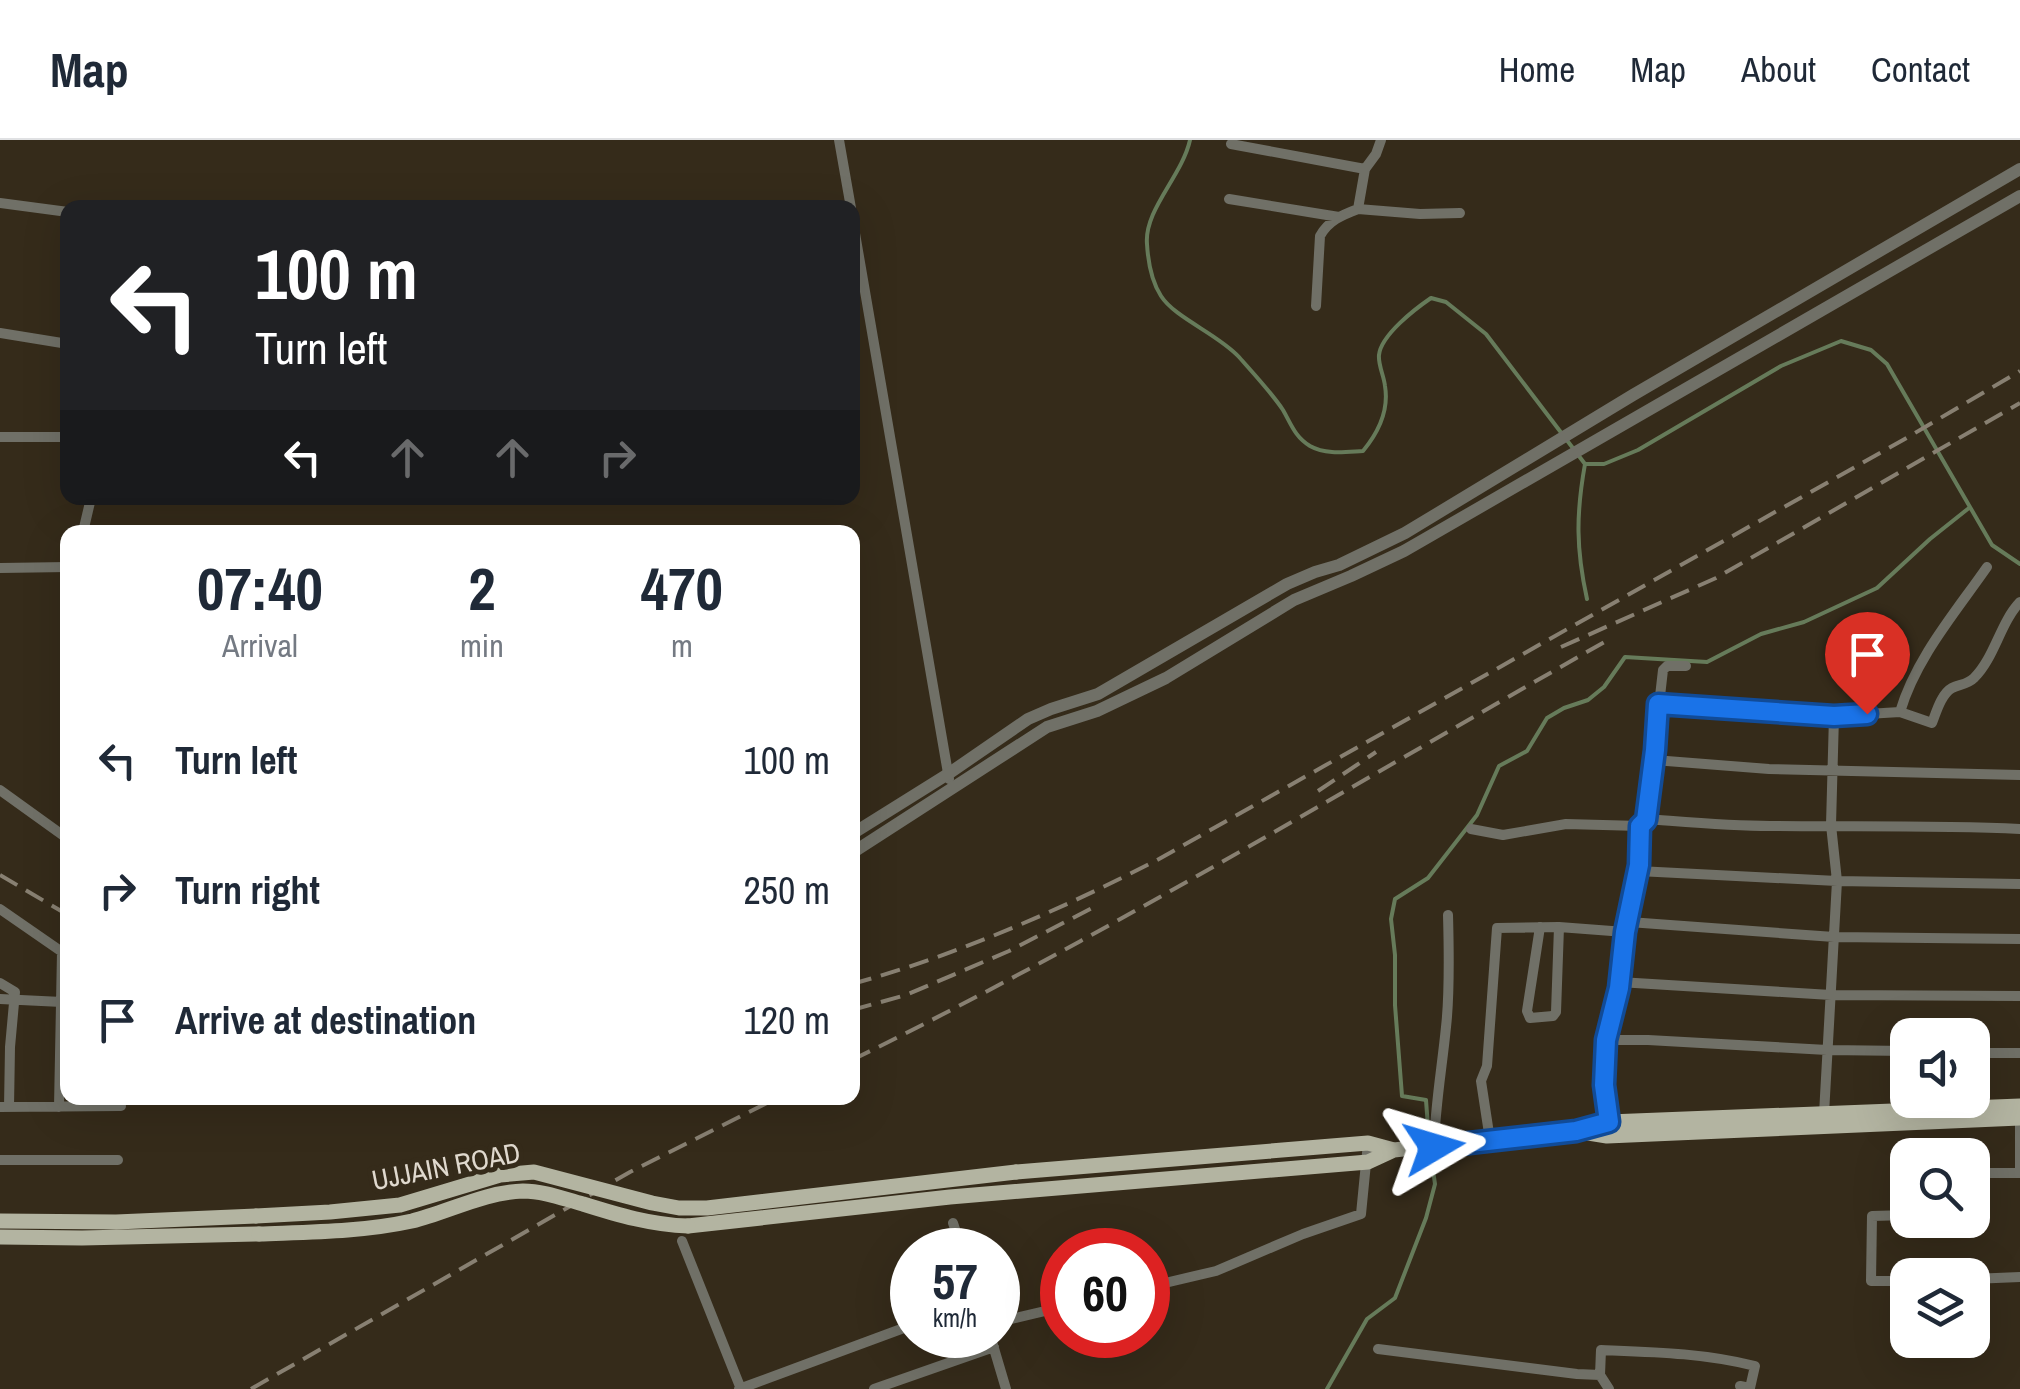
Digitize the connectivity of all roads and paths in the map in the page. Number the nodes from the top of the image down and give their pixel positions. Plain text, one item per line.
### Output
1 (840, 140) edge
2 (1381, 140) edge
3 (1231, 144) dead end
4 (1365, 169) junction
5 (2020, 169) edge
6 (2020, 196) edge
7 (1229, 199) dead end
8 (850, 200) edge
9 (0, 203) edge
10 (1358, 209) junction
11 (60, 211) edge
12 (1460, 213) dead end
13 (1339, 216) junction
14 (860, 262) edge
15 (1316, 306) dead end
16 (0, 333) edge
17 (60, 343) edge
18 (0, 437) edge
19 (60, 437) edge
20 (60, 567) edge
21 (1987, 567) dead end
22 (0, 568) edge
23 (2020, 602) edge
24 (1686, 666) dead end
25 (1658, 704) junction
26 (1900, 712) junction
27 (1834, 716) junction
28 (1654, 760) junction
29 (1832, 771) junction
30 (948, 774) junction
31 (2020, 775) edge
32 (0, 790) edge
33 (951, 790) junction
34 (1643, 823) junction
35 (1832, 825) junction
36 (1471, 828) dead end
37 (860, 829) edge
38 (2020, 829) edge
39 (60, 833) edge
40 (860, 848) edge
41 (1638, 871) junction
42 (1837, 881) junction
43 (2020, 884) edge
44 (0, 909) edge
45 (1448, 916) dead end
46 (1559, 926) junction
47 (1540, 927) junction
48 (1627, 927) junction
49 (1834, 936) junction
50 (2020, 939) edge
51 (60, 951) edge
52 (1620, 982) junction
53 (0, 983) edge
54 (1831, 995) junction
55 (2020, 996) edge
56 (0, 999) edge
57 (14, 1000) junction
58 (60, 1002) edge
59 (1606, 1040) junction
60 (5, 1047) edge
61 (1826, 1050) junction
62 (1890, 1051) edge
63 (1990, 1052) edge
64 (2020, 1053) edge
65 (60, 1072) edge
66 (120, 1106) dead end
67 (2020, 1106) edge
68 (5, 1107) edge
69 (59, 1107) junction
70 (1824, 1114) junction
71 (2020, 1118) edge
72 (1609, 1122) junction
73 (1576, 1131) junction
74 (1490, 1140) junction
75 (1368, 1144) junction
76 (1434, 1147) junction
77 (1401, 1150) junction
78 (0, 1160) edge
79 (118, 1160) dead end
80 (1368, 1162) junction
81 (1990, 1173) edge
82 (2020, 1173) edge
83 (1890, 1216) edge
84 (0, 1220) edge
85 (42, 1220) junction
86 (952, 1222) dead end
87 (954, 1228) edge
88 (0, 1237) edge
89 (42, 1237) junction
90 (682, 1241) dead end
91 (2020, 1277) edge
92 (1990, 1278) edge
93 (1890, 1281) edge
94 (1170, 1282) edge
95 (890, 1333) edge
96 (1378, 1350) dead end
97 (950, 1358) edge
98 (997, 1358) edge
99 (1600, 1374) junction
100 (1748, 1388) edge
101 (740, 1389) edge
102 (874, 1389) edge
103 (1006, 1389) edge
104 (1610, 1389) edge

1 - 8 street
2 - 4 street
3 - 4 street
4 - 10 street
5 - 30 street
6 - 33 street
7 - 13 street
9 - 11 street
10 - 12 street
10 - 13 street
13 - 15 street
14 - 30 street
16 - 17 street
18 - 19 street
20 - 22 street
21 - 26 street
23 - 26 street
24 - 25 street
25 - 27 street
25 - 28 street
26 - 27 street
27 - 29 street
28 - 29 street
28 - 34 street
29 - 31 street
29 - 35 street
30 - 33 street
30 - 37 street
32 - 39 street
33 - 40 street
34 - 35 street
34 - 36 street
34 - 41 street
35 - 38 street
35 - 42 street
41 - 42 street
41 - 48 street
42 - 43 street
42 - 49 street
44 - 51 street
45 - 76 street
46 - 47 street
46 - 47 street
46 - 48 street
47 - 74 street
48 - 49 street
48 - 52 street
49 - 50 street
49 - 54 street
52 - 54 street
52 - 59 street
53 - 57 street
54 - 55 street
54 - 61 street
56 - 57 street
57 - 58 street
57 - 60 street
59 - 61 street
59 - 72 street
60 - 68 street
61 - 62 street
61 - 70 street
63 - 64 street
65 - 69 street
66 - 69 street
67 - 70 main road
68 - 69 street
70 - 72 main road
71 - 73 main road
71 - 82 street
72 - 73 main road
73 - 74 main road
74 - 76 main road
75 - 77 main road, UJJAIN ROAD
75 - 80 street
75 - 85 main road, UJJAIN ROAD, bridge
76 - 77 main road
77 - 80 main road
78 - 79 street
80 - 89 main road, bridge
80 - 94 street
81 - 82 street
83 - 93 street
84 - 85 main road, UJJAIN ROAD
85 - 89 main road
86 - 87 street
88 - 89 main road
90 - 101 street
91 - 92 street
95 - 101 street
96 - 99 street
97 - 102 street
98 - 103 street
99 - 100 street
99 - 104 street

